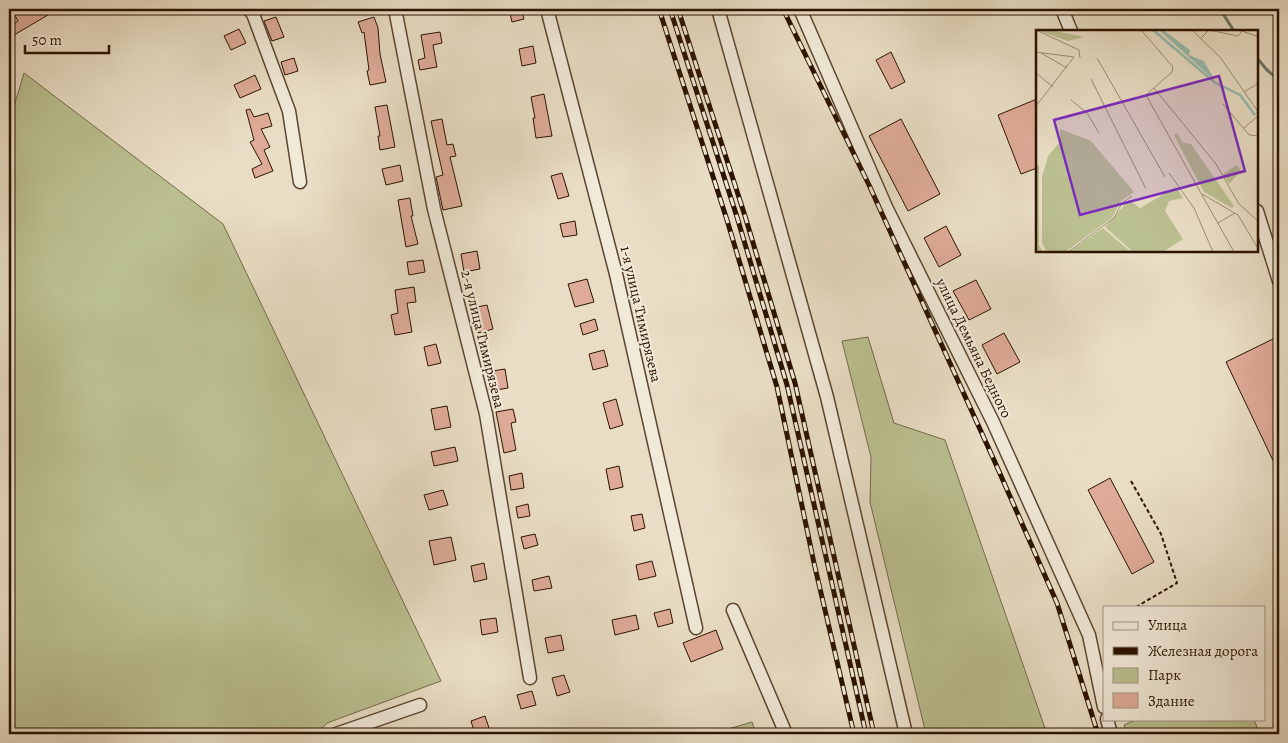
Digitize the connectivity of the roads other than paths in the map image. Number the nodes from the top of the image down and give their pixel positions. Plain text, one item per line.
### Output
1 (249, 9) edge
2 (395, 9) edge
3 (547, 9) edge
4 (718, 9) edge
5 (800, 9) edge
6 (1062, 9) edge
7 (1071, 30) edge
8 (300, 182) dead end
9 (1258, 214) edge
10 (1279, 281) edge
11 (733, 610) dead end
12 (696, 628) dead end
13 (530, 678) dead end
14 (1103, 702) edge
15 (420, 704) dead end
16 (1107, 720) edge
17 (336, 734) edge
18 (786, 734) edge
19 (906, 734) edge
20 (1111, 734) edge

1 - 8 street
2 - 13 street, 2-я улица Тимирязева
3 - 12 street, 1-я улица Тимирязева
4 - 19 street
5 - 14 street, улица Демьяна Бедного
6 - 7 street
9 - 10 street
11 - 18 street
15 - 17 street
16 - 20 street

